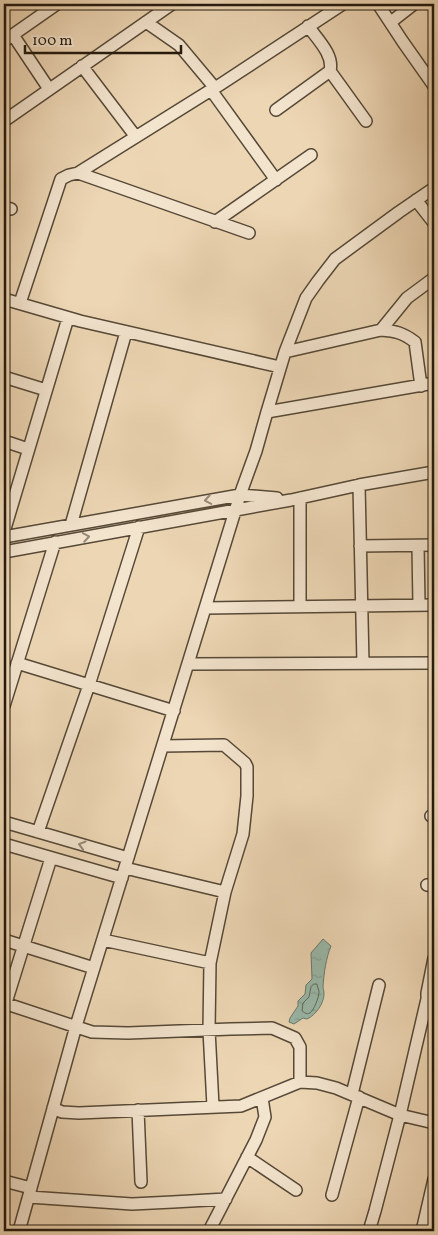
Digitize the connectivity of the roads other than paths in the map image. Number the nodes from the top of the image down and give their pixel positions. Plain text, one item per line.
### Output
1 (57, 4) edge
2 (172, 4) edge
3 (343, 4) edge
4 (378, 4) edge
5 (414, 4) edge
6 (46, 8) edge
7 (146, 22) junction
8 (390, 22) junction
9 (308, 26) junction
10 (9, 38) edge
11 (82, 66) junction
12 (330, 72) junction
13 (434, 86) edge
14 (49, 89) junction
15 (213, 89) junction
16 (276, 110) dead end
17 (4, 121) edge
18 (366, 121) dead end
19 (136, 137) junction
20 (311, 155) dead end
21 (78, 173) junction
22 (276, 180) junction
23 (434, 188) edge
24 (416, 200) junction
25 (215, 222) junction
26 (434, 223) edge
27 (249, 233) dead end
28 (434, 278) edge
29 (4, 299) edge
30 (20, 303) junction
31 (68, 318) junction
32 (381, 330) junction
33 (126, 332) junction
34 (285, 352) junction
35 (280, 367) junction
36 (4, 377) edge
37 (434, 383) edge
38 (421, 386) junction
39 (46, 390) junction
40 (267, 412) junction
41 (4, 441) edge
42 (28, 449) junction
43 (434, 472) edge
44 (359, 485) junction
45 (240, 495) junction
46 (296, 499) junction
47 (236, 510) junction
48 (71, 525) junction
49 (139, 527) junction
50 (4, 532) edge
51 (4, 537) edge
52 (55, 542) junction
53 (360, 546) junction
54 (418, 546) junction
55 (434, 546) edge
56 (4, 552) edge
57 (419, 605) junction
58 (434, 605) edge
59 (300, 606) junction
60 (362, 606) junction
61 (206, 608) junction
62 (17, 663) junction
63 (363, 663) junction
64 (434, 663) edge
65 (189, 664) junction
66 (89, 685) junction
67 (6, 688) edge
68 (4, 706) edge
69 (174, 711) junction
70 (163, 746) junction
71 (4, 822) edge
72 (19, 827) junction
73 (38, 832) junction
74 (8, 845) edge
75 (51, 858) junction
76 (125, 868) junction
77 (225, 892) junction
78 (4, 940) edge
79 (103, 940) junction
80 (23, 946) junction
81 (434, 958) edge
82 (210, 963) junction
83 (94, 968) junction
84 (379, 985) dead end
85 (4, 1005) edge
86 (76, 1026) junction
87 (209, 1030) junction
88 (300, 1082) junction
89 (355, 1096) junction
90 (262, 1098) junction
91 (213, 1106) junction
92 (53, 1108) junction
93 (138, 1110) junction
94 (400, 1115) junction
95 (434, 1123) edge
96 (247, 1157) junction
97 (434, 1179) edge
98 (4, 1180) edge
99 (141, 1182) dead end
100 (296, 1190) dead end
101 (30, 1193) junction
102 (332, 1195) dead end
103 (226, 1198) junction
104 (18, 1231) edge
105 (209, 1231) edge
106 (369, 1231) edge
107 (422, 1231) edge

1 - 6 street
2 - 7 street
3 - 9 street
4 - 8 street
5 - 8 street
6 - 10 street
7 - 11 street
7 - 15 street
8 - 13 street
9 - 12 street
9 - 15 street
10 - 14 street
11 - 14 street
11 - 19 street
12 - 16 street
12 - 18 street
14 - 17 street
15 - 19 street
15 - 22 street
19 - 21 street
20 - 22 street
21 - 25 street
21 - 30 street
22 - 25 street
23 - 24 street
24 - 26 street
24 - 34 street
25 - 27 street
28 - 32 street
29 - 30 street
30 - 31 street
31 - 33 street
31 - 39 street
32 - 34 street
32 - 38 street
33 - 35 street
33 - 48 street
34 - 35 street
35 - 40 street
36 - 39 street
37 - 38 street
38 - 40 street
39 - 42 street
40 - 45 street
41 - 42 street
42 - 50 street
43 - 44 street
44 - 46 street
44 - 53 street
45 - 46 street
45 - 47 street
45 -> 48 street
46 - 47 street
46 - 59 street
47 - 49 street
47 - 61 street
48 - 51 street
52 -> 49 street
49 - 66 street
52 - 56 street
52 - 62 street
53 - 54 street
53 - 60 street
54 - 55 street
54 - 57 street
57 - 58 street
57 - 60 street
59 - 60 street
59 - 61 street
60 - 63 street
61 - 65 street
62 - 66 street
62 - 67 street
63 - 64 street
63 - 65 street
65 - 69 street
66 - 69 street
66 - 73 street
67 - 68 street
69 - 70 street
70 - 76 street
70 - 77 street
71 - 72 street
72 - 73 street
72 - 74 street
76 -> 73 street
74 - 75 street
75 - 76 street
75 - 80 street
76 - 77 street
76 - 79 street
77 - 82 street
78 - 80 street
79 - 82 street
79 - 83 street
80 - 83 street
80 - 85 street
81 - 94 street
82 - 87 street
83 - 86 street
84 - 89 street
85 - 86 street
86 - 87 street
86 - 92 street
87 - 88 street
87 - 91 street
88 - 89 street
88 - 90 street
89 - 94 street
89 - 102 street
90 - 91 street
90 - 96 street
91 - 93 street
92 - 93 street
92 - 101 street
93 - 99 street
94 - 95 street
94 - 106 street
96 - 100 street
96 - 103 street
97 - 107 street
98 - 101 street
101 - 103 street
101 - 104 street
103 - 105 street

